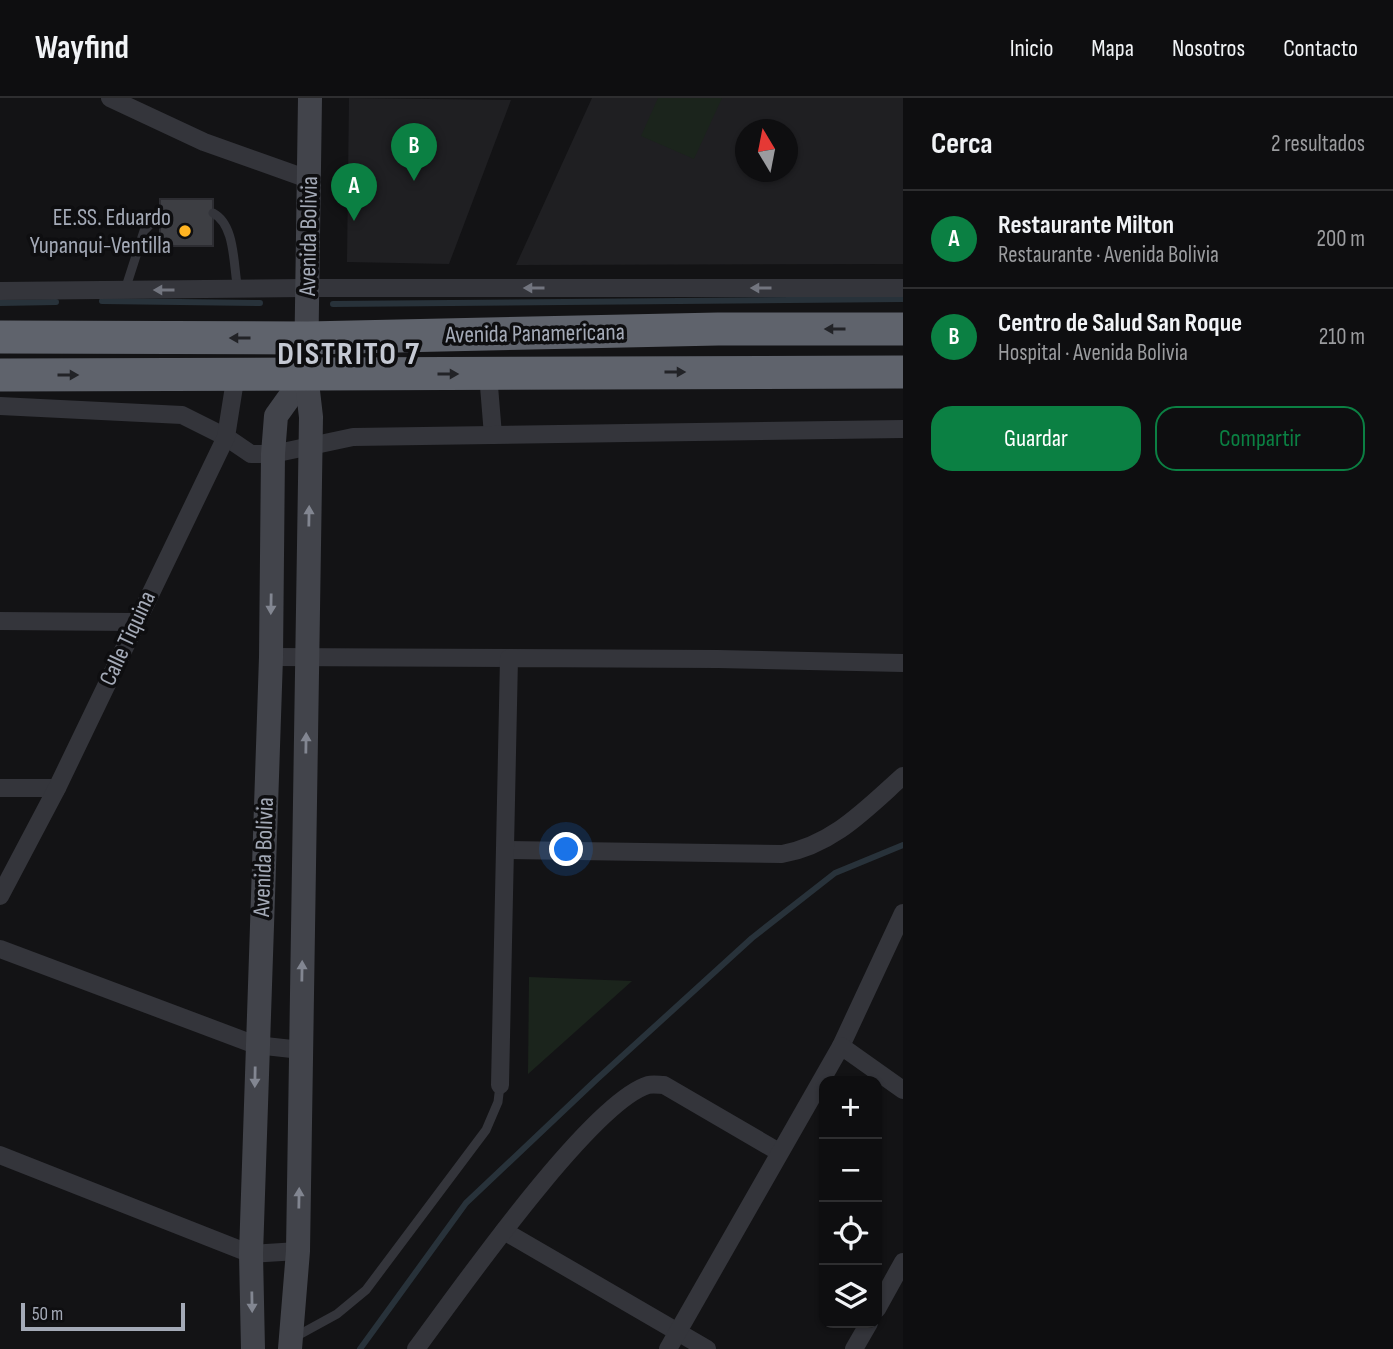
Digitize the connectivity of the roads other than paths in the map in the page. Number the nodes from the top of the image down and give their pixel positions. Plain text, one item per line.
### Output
1 (110, 98) edge
2 (310, 98) edge
3 (308, 178) junction
4 (213, 212) dead end
5 (160, 214) dead end
6 (306, 288) junction
7 (903, 288) edge
8 (125, 290) junction
9 (238, 290) junction
10 (0, 291) edge
11 (903, 330) edge
12 (0, 337) edge
13 (308, 338) junction
14 (903, 372) edge
15 (236, 374) junction
16 (306, 374) junction
17 (488, 374) junction
18 (0, 375) edge
19 (0, 406) edge
20 (903, 429) edge
21 (494, 435) junction
22 (226, 437) junction
23 (310, 446) junction
24 (273, 454) junction
25 (0, 621) edge
26 (134, 622) junction
27 (271, 657) junction
28 (307, 657) junction
29 (509, 659) junction
30 (903, 663) edge
31 (903, 776) edge
32 (0, 788) edge
33 (57, 788) junction
34 (507, 850) junction
35 (0, 896) edge
36 (903, 913) edge
37 (0, 949) edge
38 (256, 1045) junction
39 (841, 1046) junction
40 (301, 1050) junction
41 (500, 1086) joint
42 (903, 1090) edge
43 (779, 1152) junction
44 (0, 1155) edge
45 (504, 1231) junction
46 (298, 1251) junction
47 (251, 1254) junction
48 (903, 1262) edge
49 (882, 1300) edge
50 (866, 1328) edge
51 (677, 1332) junction
52 (290, 1344) edge
53 (253, 1349) edge
54 (416, 1349) edge
55 (668, 1349) edge
56 (707, 1349) edge
57 (854, 1349) edge

1 - 3 street
2 - 3 street, Avenida Bolivia
3 - 6 street, Avenida Bolivia
4 - 9 lane
5 - 8 lane
7 -> 6 street
6 - 9 street
6 - 13 street, Avenida Bolivia
9 -> 8 street
8 - 10 street
11 -> 13 highway, Avenida Panamericana
13 -> 12 highway, Avenida Panamericana
13 - 16 street, Avenida Bolivia
17 -> 14 highway, Avenida Panamericana
15 - 16 highway, Avenida Panamericana
18 -> 15 highway, Avenida Panamericana
15 - 22 street, Calle Tiquina
16 -> 17 highway, Avenida Panamericana
16 - 23 street, Avenida Bolivia
16 - 24 street, Avenida Bolivia
17 - 21 street
19 - 22 street
20 - 21 street
21 - 23 street
22 - 24 street
22 - 26 street, Calle Tiquina
23 - 24 street
28 -> 23 street, Avenida Bolivia
24 -> 27 street, Avenida Bolivia
25 - 26 street
26 - 33 street, Calle Tiquina
27 - 28 street
27 - 38 street, Avenida Bolivia
28 - 29 street
40 -> 28 street, Avenida Bolivia
29 - 30 street
29 - 34 street
31 - 34 street
32 - 33 street
33 - 35 street, Calle Tiquina
34 - 41 street
36 - 39 street
37 - 38 street
38 - 40 street
38 -> 47 street, Avenida Bolivia
39 - 42 street
39 - 43 street
46 -> 40 street, Avenida Bolivia
41 - 52 lane
43 - 45 street
43 - 51 street
44 - 47 street
45 - 51 street
45 - 54 street
46 - 47 street
46 - 52 street, Avenida Bolivia
47 -> 53 street, Avenida Bolivia
48 - 49 street
50 - 57 street
51 - 55 street
51 - 56 street

